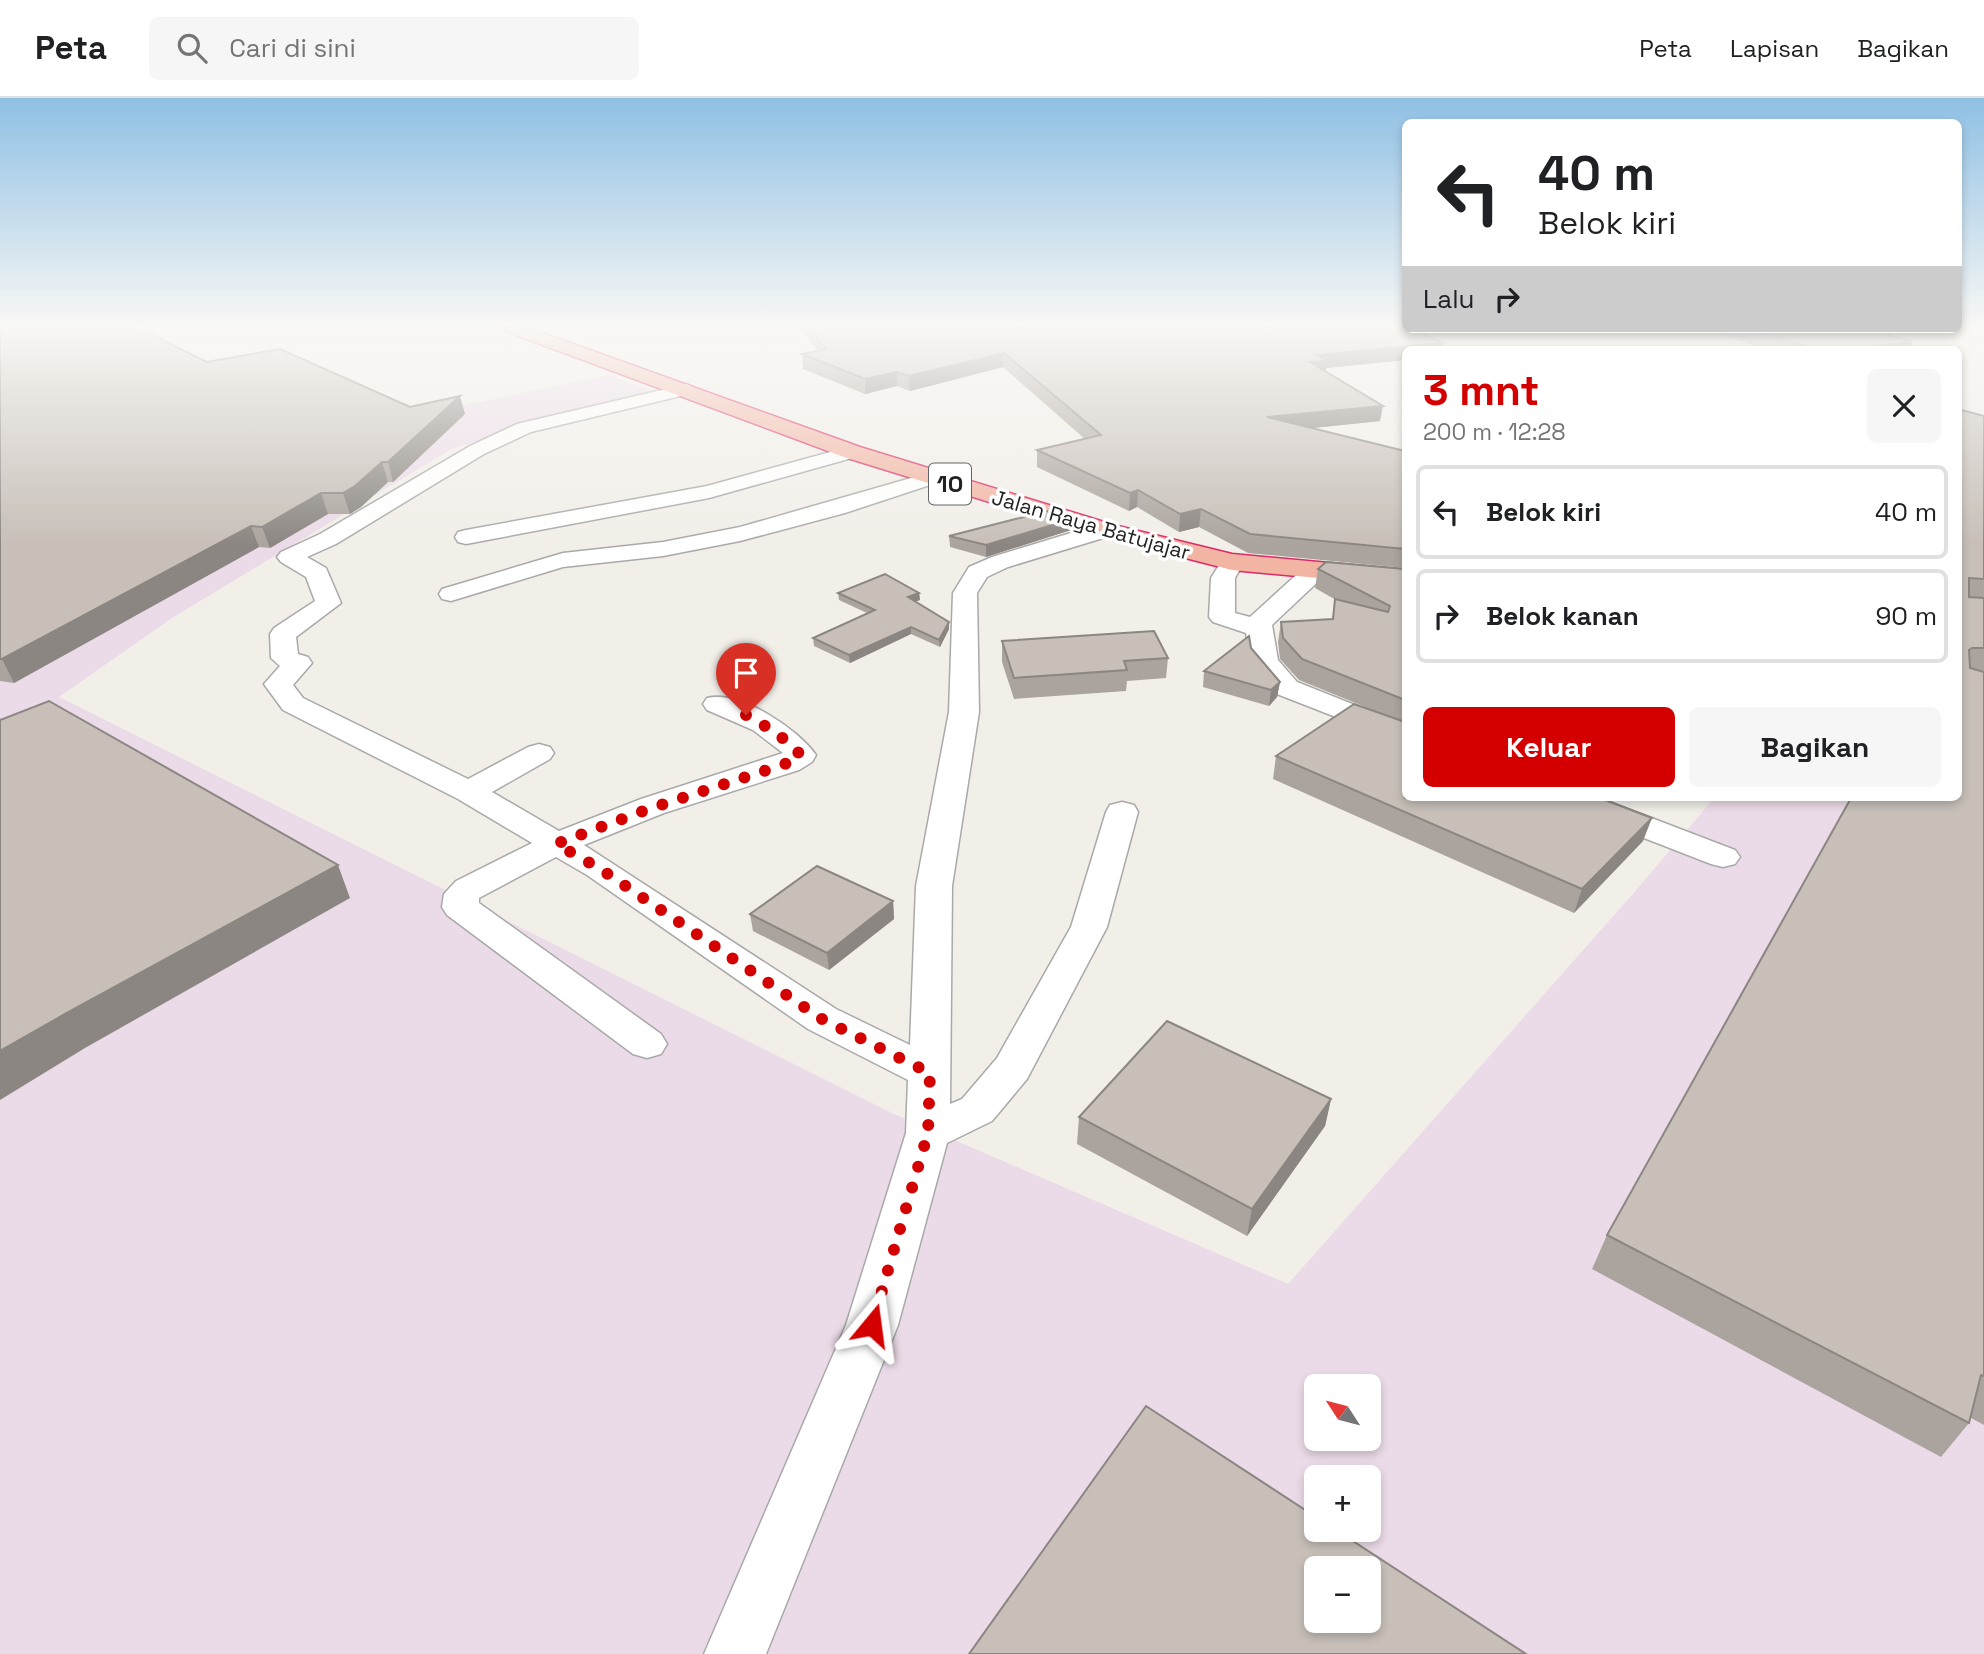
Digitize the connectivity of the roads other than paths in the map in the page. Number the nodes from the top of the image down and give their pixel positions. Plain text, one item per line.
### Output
1 (643, 400) edge
2 (715, 400) edge
3 (852, 452) junction
4 (932, 478) junction
5 (1105, 530) junction
6 (466, 537) dead end
7 (1232, 562) junction
8 (1315, 571) junction
9 (1402, 578) edge
10 (451, 594) dead end
11 (1258, 628) junction
12 (717, 704) dead end
13 (1402, 734) edge
14 (539, 753) dead end
15 (469, 792) junction
16 (1578, 801) edge
17 (1122, 812) dead end
18 (556, 844) junction
19 (1723, 857) dead end
20 (647, 1044) dead end
21 (930, 1073) junction
22 (928, 1133) junction
23 (735, 1654) edge

1 - 15 street
2 - 3 highway, Jalan Raya Batujajar / 10
3 - 4 highway, Jalan Raya Batujajar / 10
3 - 6 street
4 - 5 highway, Jalan Raya Batujajar / 10
4 - 10 street
5 - 7 highway, Jalan Raya Batujajar / 10
5 - 21 street
7 - 8 highway, Jalan Raya Batujajar / 10
7 - 11 street
8 - 9 highway, Jalan Raya Batujajar / 10
8 - 11 street
11 - 13 street
12 - 18 street
14 - 15 street
15 - 18 street
16 - 19 street
17 - 22 street
18 - 20 street
18 - 21 street
21 - 22 street
22 - 23 street

